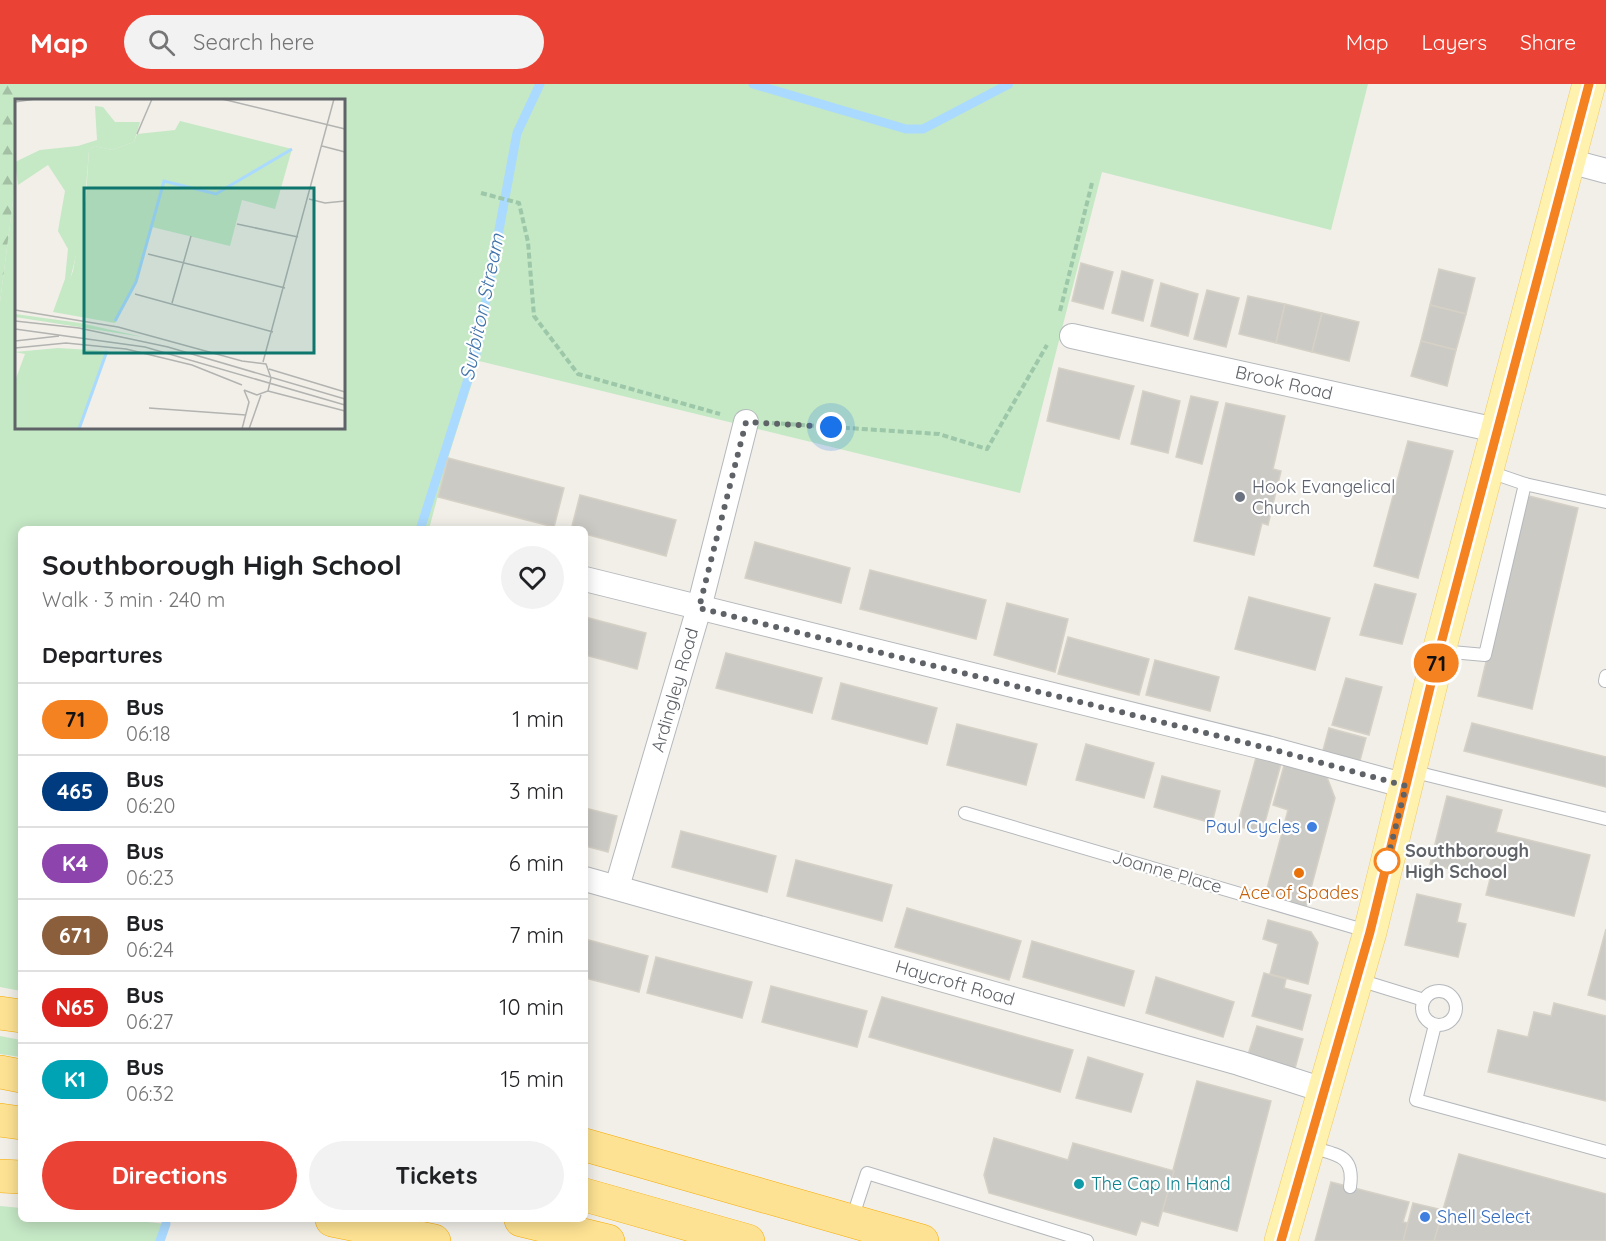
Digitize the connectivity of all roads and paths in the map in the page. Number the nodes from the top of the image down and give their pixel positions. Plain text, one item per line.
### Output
1 (1588, 84) edge
2 (1569, 161) junction
3 (1606, 171) edge
4 (1092, 183) dead end
5 (482, 193) dead end
6 (1060, 333) junction
7 (746, 422) junction
8 (1496, 430) junction
9 (1485, 471) junction
10 (1525, 484) junction
11 (1606, 502) edge
12 (588, 580) edge
13 (699, 608) junction
14 (1439, 651) junction
15 (1408, 778) junction
16 (965, 813) dead end
17 (1606, 819) edge
18 (588, 880) edge
19 (617, 887) junction
20 (1370, 932) junction
21 (1355, 978) junction
22 (1424, 1000) junction
23 (0, 1013) edge
24 (18, 1016) edge
25 (1435, 1025) junction
26 (0, 1072) edge
27 (18, 1075) edge
28 (1323, 1090) junction
29 (0, 1120) edge
30 (18, 1123) edge
31 (588, 1146) edge
32 (1307, 1146) junction
33 (1606, 1152) edge
34 (0, 1176) edge
35 (18, 1177) edge
36 (1350, 1187) dead end
37 (588, 1196) edge
38 (851, 1220) junction
39 (342, 1222) edge
40 (529, 1222) edge
41 (434, 1241) edge
42 (608, 1241) edge
43 (748, 1241) edge
44 (922, 1241) edge
45 (1087, 1241) edge
46 (1281, 1241) edge

1 - 2 main road
2 - 3 street
2 - 8 main road
4 - 6 path
5 - 7 path
6 - 7 path
6 - 8 street, Brook Road
7 - 13 street, Ardingley Road
8 - 9 main road
9 - 10 lane
9 - 14 main road
10 - 11 lane
10 - 14 lane
12 - 13 street
13 - 15 street
13 - 19 street, Ardingley Road
14 - 15 main road
15 - 17 lane
15 - 20 main road
16 - 20 lane, Joanne Place
18 - 19 street, Haycroft Road
19 - 28 street, Haycroft Road
20 - 21 main road
21 - 22 lane
21 - 28 main road
22 - 25 lane
22 - 25 lane
23 - 24 highway
25 - 33 lane
26 - 27 highway
28 - 32 main road
29 - 30 highway
31 - 38 highway
32 - 36 lane
32 - 46 main road
34 - 35 highway
37 - 43 highway
38 - 44 highway
38 - 45 lane
39 - 41 highway
40 - 42 highway

